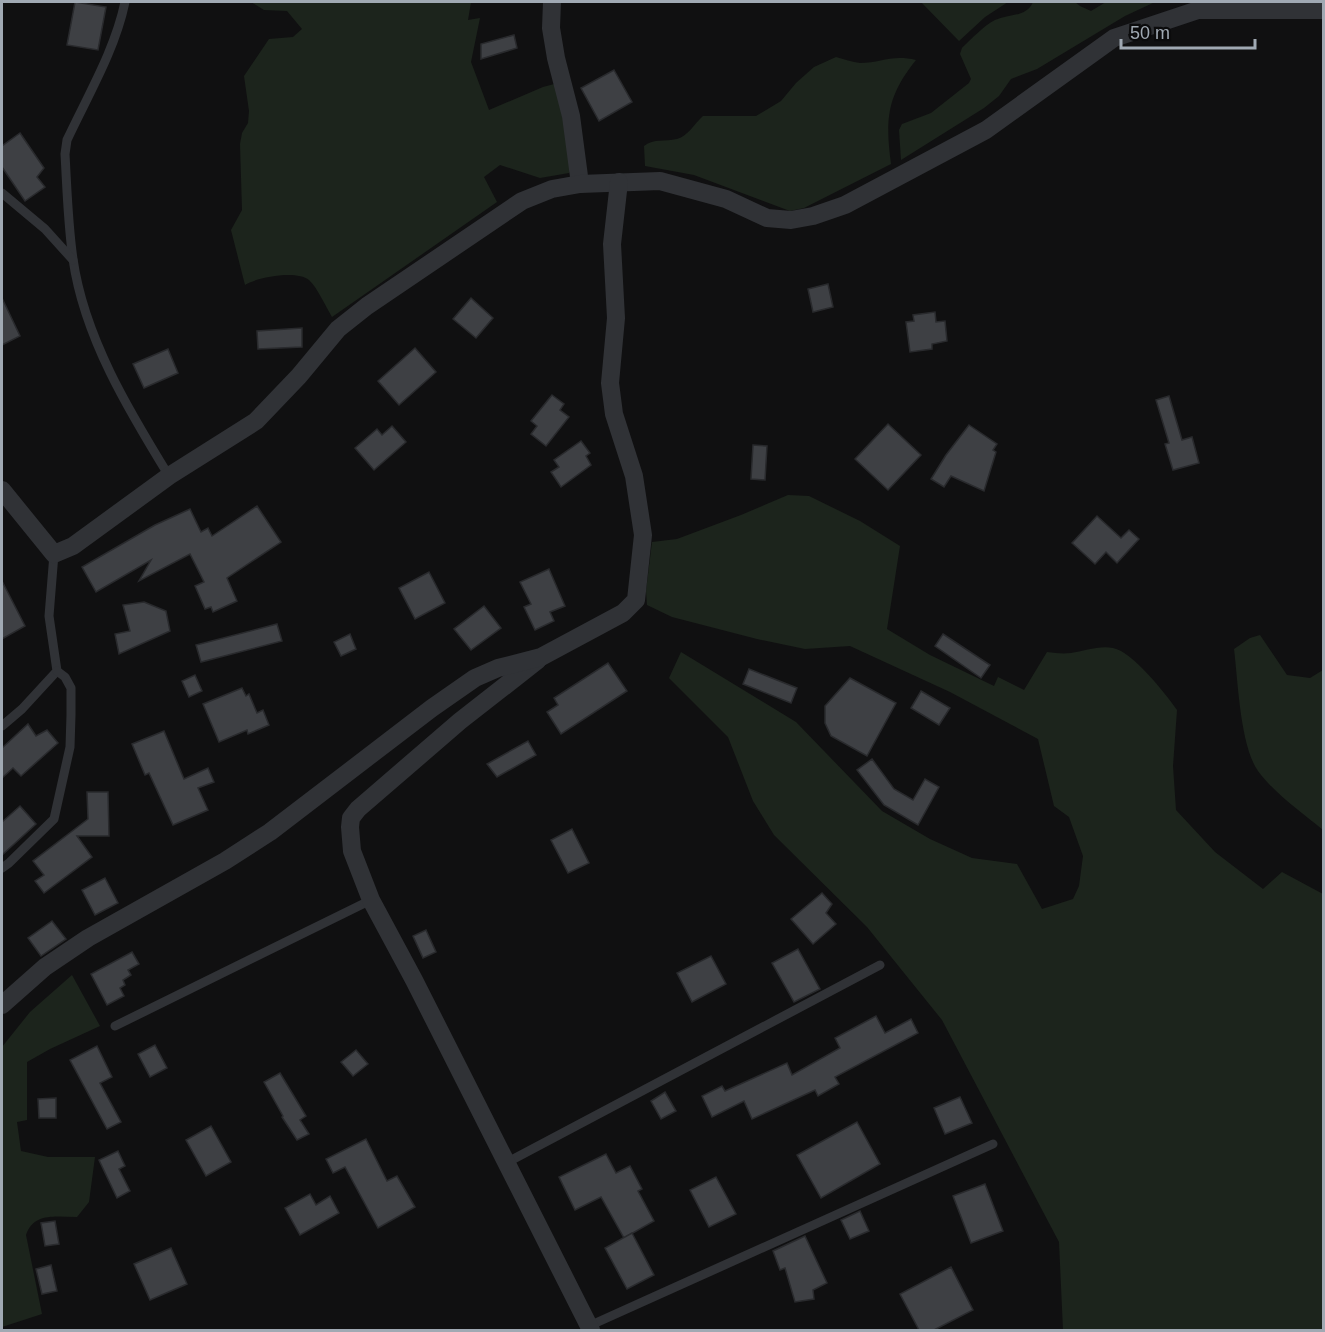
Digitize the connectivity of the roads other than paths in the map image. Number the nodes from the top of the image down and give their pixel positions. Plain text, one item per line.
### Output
1 (125, 2) edge
2 (552, 2) edge
3 (1323, 10) edge
4 (618, 182) junction
5 (580, 184) junction
6 (2, 193) edge
7 (73, 260) junction
8 (169, 476) junction
9 (2, 490) edge
10 (54, 554) junction
11 (541, 657) junction
12 (57, 671) junction
13 (2, 726) edge
14 (2, 868) edge
15 (370, 900) junction
16 (880, 965) dead end
17 (2, 1005) edge
18 (116, 1026) dead end
19 (993, 1144) dead end
20 (506, 1163) junction
21 (590, 1328) edge

1 - 7 lane
2 - 5 street
3 - 4 street
4 - 5 street
4 - 11 street
5 - 8 street
6 - 7 lane
7 - 8 lane
8 - 10 street
9 - 10 street
10 - 12 lane
11 - 15 street
11 - 17 street
12 - 13 lane
12 - 14 lane
15 - 18 lane
15 - 20 street
16 - 20 lane
19 - 21 lane
20 - 21 street

